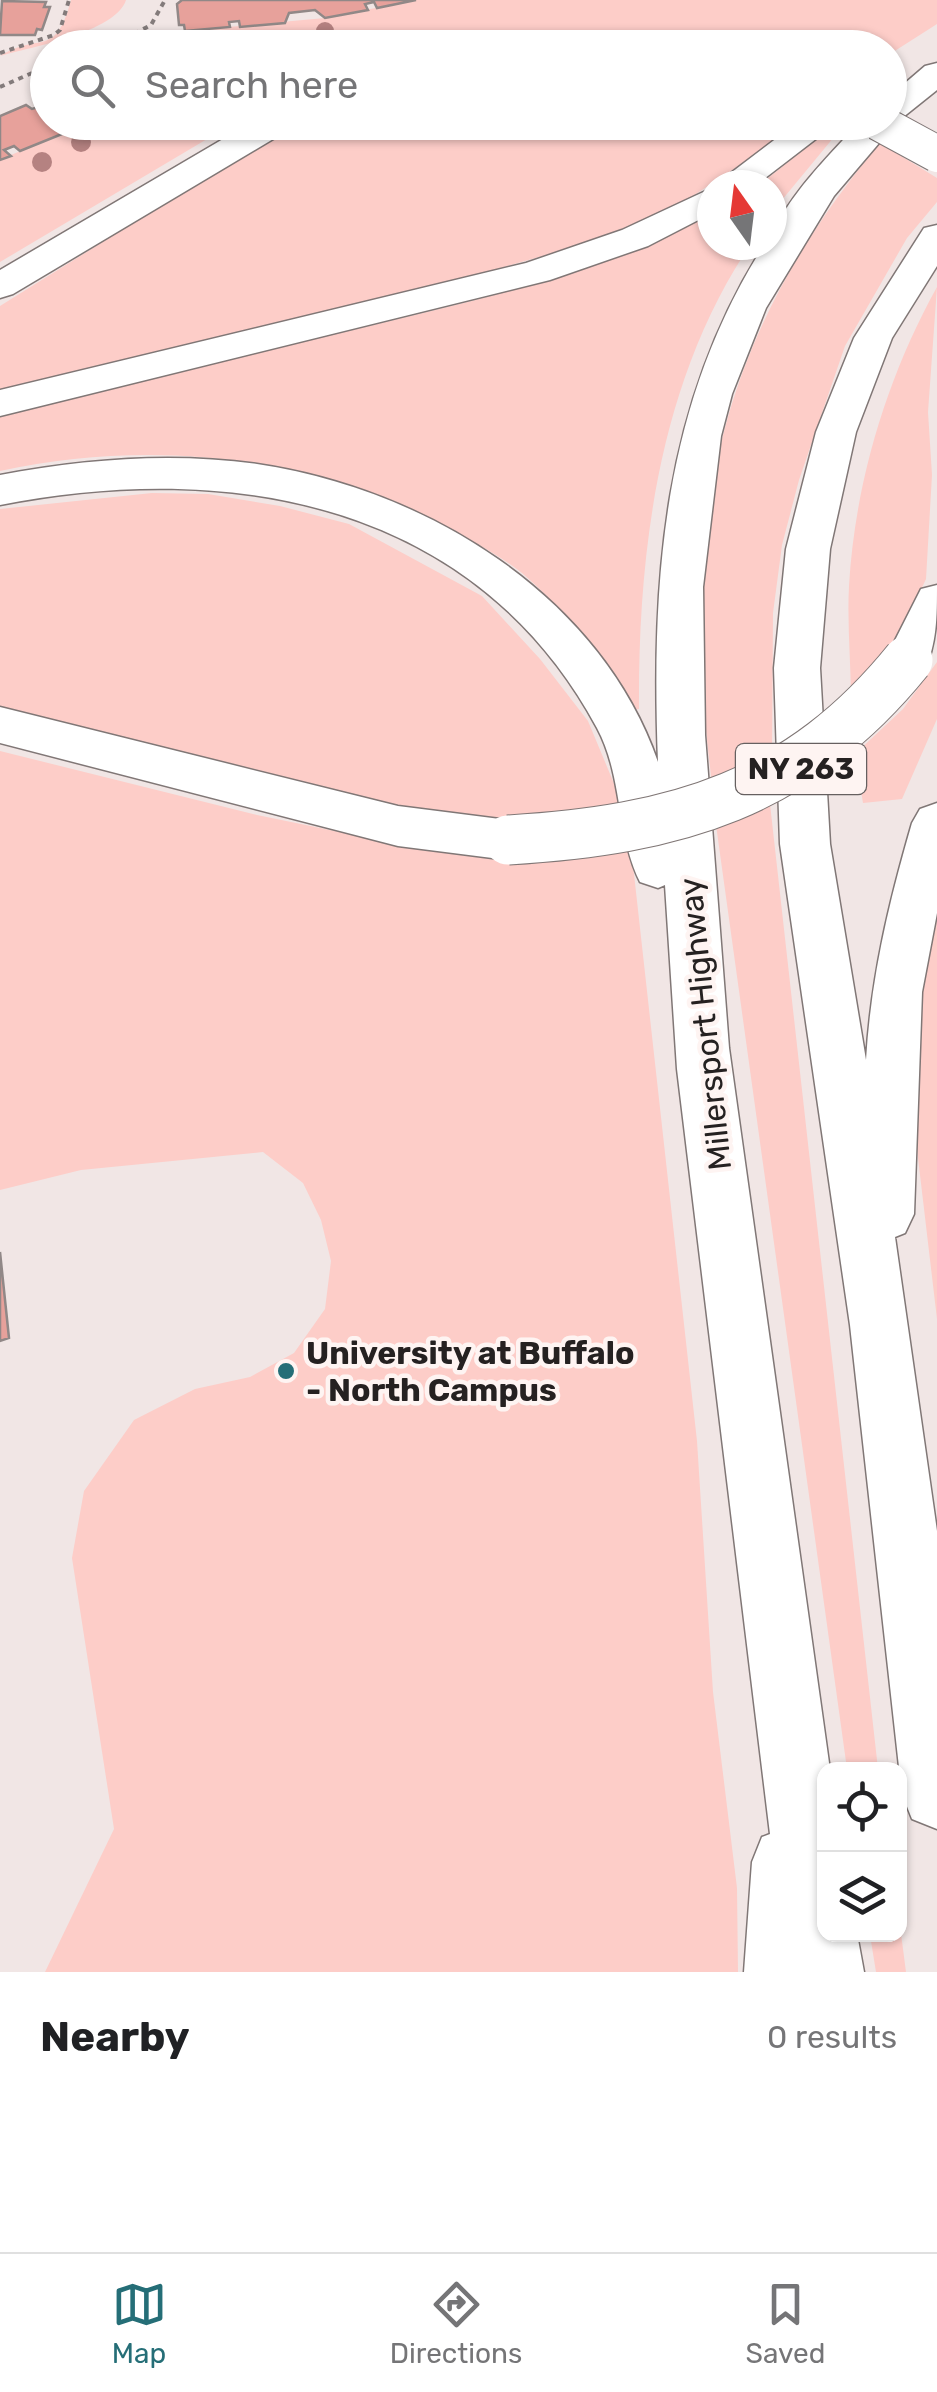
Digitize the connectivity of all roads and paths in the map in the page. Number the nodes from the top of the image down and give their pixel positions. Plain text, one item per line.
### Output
1 (69, 0) edge
2 (165, 0) edge
3 (60, 30) edge
4 (144, 30) edge
5 (937, 43) edge
6 (30, 44) edge
7 (0, 53) edge
8 (907, 61) edge
9 (937, 73) edge
10 (30, 74) edge
11 (0, 87) edge
12 (907, 99) edge
13 (907, 137) edge
14 (247, 140) edge
15 (796, 140) edge
16 (862, 140) edge
17 (937, 154) edge
18 (754, 170) edge
19 (697, 207) edge
20 (937, 236) edge
21 (0, 286) edge
22 (0, 403) edge
23 (0, 490) edge
24 (937, 601) edge
25 (0, 725) edge
26 (937, 823) edge
27 (702, 1054) junction
28 (880, 1325) junction
29 (906, 1530) junction
30 (937, 1666) edge
31 (792, 1760) junction
32 (937, 1794) edge
33 (782, 1972) edge
34 (827, 1972) edge

1 - 3 path
2 - 4 path
5 - 8 main road
6 - 7 path
9 - 12 main road
10 - 11 path
13 - 17 main road, bridge
14 - 21 main road
15 - 18 main road
16 - 27 main road, Millersport Highway
19 - 22 main road
20 - 28 main road, NY 263
23 - 27 main road
24 - 25 main road, bridge
26 - 28 main road
27 - 31 main road, Millersport Highway
28 - 29 main road, NY 263
29 - 30 main road
29 - 32 main road, NY 263
31 - 33 main road
31 - 34 main road, Millersport Highway

